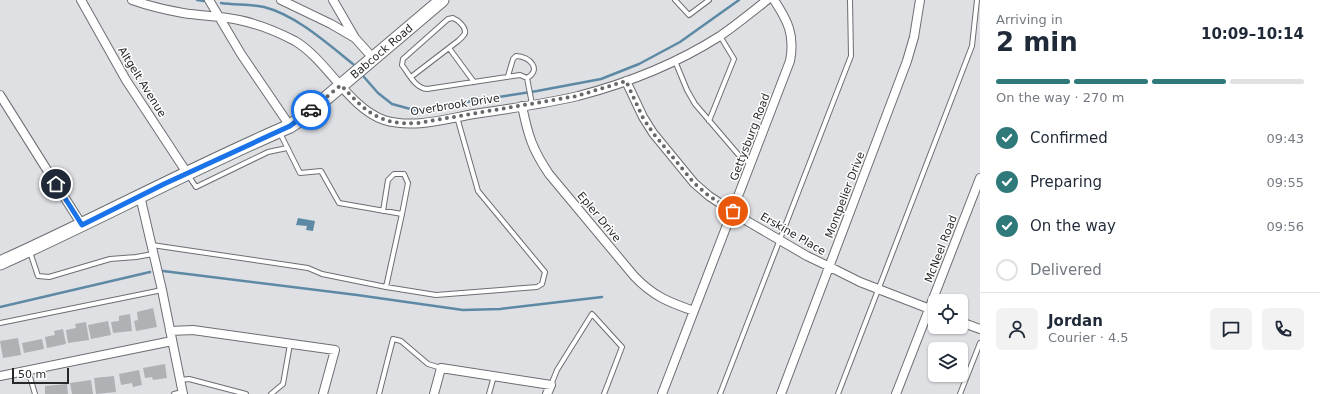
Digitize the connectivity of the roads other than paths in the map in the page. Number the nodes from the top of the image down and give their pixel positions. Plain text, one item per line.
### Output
1 (81, 0) edge
2 (132, 0) edge
3 (209, 0) edge
4 (281, 0) edge
5 (333, 0) edge
6 (442, 0) edge
7 (675, 0) edge
8 (709, 0) edge
9 (767, 0) edge
10 (774, 0) edge
11 (850, 0) edge
12 (920, 0) edge
13 (977, 0) edge
14 (219, 17) junction
15 (720, 36) junction
16 (355, 38) junction
17 (449, 48) junction
18 (373, 58) junction
19 (675, 61) junction
20 (508, 76) junction
21 (411, 78) junction
22 (528, 80) junction
23 (626, 81) junction
24 (474, 82) junction
25 (341, 85) junction
26 (0, 95) edge
27 (531, 100) junction
28 (522, 106) junction
29 (457, 117) junction
30 (709, 121) junction
31 (284, 128) junction
32 (287, 148) junction
33 (752, 163) junction
34 (187, 173) junction
35 (980, 178) edge
36 (140, 196) junction
37 (383, 211) junction
38 (733, 211) junction
39 (402, 214) junction
40 (82, 225) junction
41 (780, 240) junction
42 (152, 245) junction
43 (29, 250) junction
44 (153, 254) junction
45 (0, 263) edge
46 (830, 267) junction
47 (386, 287) junction
48 (878, 289) junction
49 (162, 290) junction
50 (938, 294) edge
51 (928, 308) edge
52 (694, 311) junction
53 (928, 319) edge
54 (0, 323) edge
55 (968, 325) edge
56 (980, 329) edge
57 (170, 331) junction
58 (172, 341) junction
59 (290, 343) junction
60 (980, 343) edge
61 (441, 368) junction
62 (28, 370) junction
63 (0, 376) edge
64 (494, 376) junction
65 (180, 380) junction
66 (551, 385) junction
67 (183, 393) edge
68 (35, 394) edge
69 (174, 394) edge
70 (246, 394) edge
71 (271, 394) edge
72 (324, 394) edge
73 (379, 394) edge
74 (434, 394) edge
75 (489, 394) edge
76 (547, 394) edge
77 (604, 394) edge
78 (662, 394) edge
79 (720, 394) edge
80 (781, 394) edge
81 (838, 394) edge
82 (896, 394) edge
83 (960, 394) edge

1 - 34 street, Altgelt Avenue
2 - 14 street, Overbrook Drive
3 - 14 street
4 - 16 street
5 - 16 street
6 - 18 main road, Babcock Road
7 - 8 lane
9 - 15 street, Overbrook Drive
10 - 33 street, Gettysburg Road
11 - 41 lane
12 - 46 street, Montpelier Drive
13 - 48 lane
14 - 25 street, Overbrook Drive
14 - 31 street
15 - 19 street, Overbrook Drive
15 - 30 lane
16 - 18 street
17 - 21 lane
17 - 21 lane
17 - 24 lane
18 - 25 main road, Babcock Road
19 - 23 street, Overbrook Drive
19 - 30 lane
20 - 22 lane
20 - 22 lane
20 - 24 lane
21 - 24 lane
22 - 27 lane
23 - 27 street, Overbrook Drive
23 - 38 street, Erskine Place
25 - 29 street, Overbrook Drive
25 - 31 main road, Babcock Road
26 - 40 street
27 - 28 street, Overbrook Drive
28 - 29 street, Overbrook Drive
28 - 52 street, Epler Drive
29 - 47 lane
30 - 33 lane
31 - 32 lane
31 - 34 main road, Babcock Road
32 - 34 lane
32 - 37 lane
33 - 38 street, Gettysburg Road
34 - 36 main road, Babcock Road
35 - 50 street, McNeel Road
36 - 40 main road, Babcock Road
36 - 42 street
37 - 39 lane
37 - 39 lane
38 - 41 street, Erskine Place
38 - 52 street, Gettysburg Road
39 - 47 lane
40 - 43 main road, Babcock Road
41 - 46 street, Erskine Place
41 - 79 lane
42 - 44 street
42 - 47 lane
43 - 44 lane
43 - 45 main road, Babcock Road
44 - 49 street
46 - 48 street, Erskine Place
46 - 80 street, Montpelier Drive
48 - 51 street, Erskine Place
48 - 81 lane
49 - 54 lane
49 - 57 street
52 - 78 street, Gettysburg Road
53 - 82 street, McNeel Road
55 - 56 street
57 - 58 street
57 - 59 street
58 - 62 street
58 - 65 street
59 - 71 lane
59 - 72 street
60 - 83 lane
61 - 64 street
61 - 73 lane
61 - 74 street
62 - 63 street
62 - 68 lane
64 - 66 street
64 - 75 lane
65 - 67 street
65 - 70 lane
66 - 76 street
66 - 77 lane
67 - 69 lane

